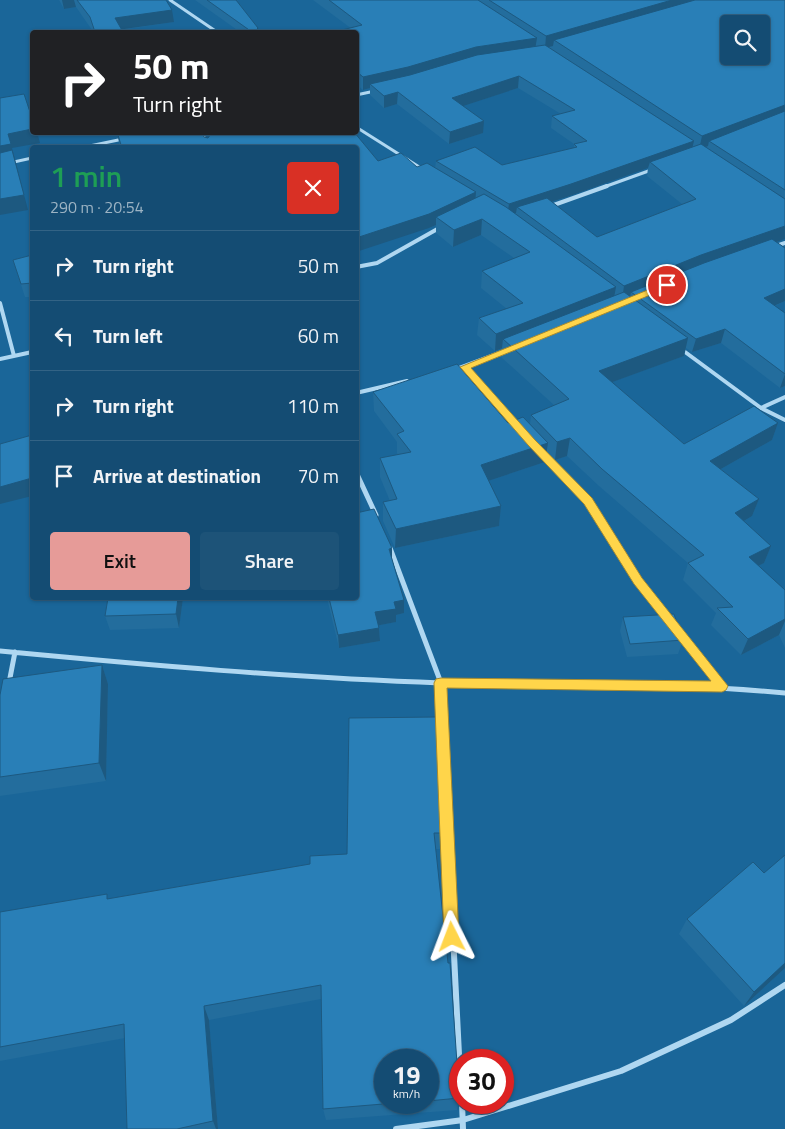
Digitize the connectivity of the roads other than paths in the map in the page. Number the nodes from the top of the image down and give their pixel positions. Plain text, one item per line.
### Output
1 (171, 0) edge
2 (213, 30) edge
3 (383, 89) edge
4 (359, 94) edge
5 (359, 128) edge
6 (203, 135) edge
7 (213, 135) edge
8 (127, 138) edge
9 (204, 138) junction
10 (94, 145) edge
11 (207, 145) edge
12 (30, 158) edge
13 (0, 165) edge
14 (657, 168) edge
15 (432, 175) edge
16 (544, 209) edge
17 (448, 223) edge
18 (785, 243) edge
19 (768, 249) edge
20 (359, 266) edge
21 (0, 303) edge
22 (675, 344) edge
23 (511, 349) edge
24 (30, 352) edge
25 (14, 356) junction
26 (0, 359) edge
27 (465, 367) junction
28 (447, 372) edge
29 (411, 380) edge
30 (359, 392) edge
31 (785, 397) edge
32 (761, 408) junction
33 (785, 420) edge
34 (520, 429) edge
35 (538, 449) edge
36 (359, 479) edge
37 (379, 523) edge
38 (386, 539) edge
39 (0, 651) edge
40 (15, 652) junction
41 (441, 683) junction
42 (722, 686) junction
43 (9, 687) edge
44 (785, 693) edge
45 (785, 986) edge
46 (458, 1049) edge
47 (463, 1114) edge
48 (463, 1120) junction
49 (396, 1129) edge
50 (463, 1129) edge

1 - 2 street
3 - 4 street
5 - 15 street
6 - 9 street
7 - 9 street
8 - 10 street
9 - 11 street
12 - 13 street
14 - 16 street
17 - 20 street
18 - 19 street
21 - 25 street
22 - 32 street
23 - 27 street
24 - 25 street
25 - 26 street
27 - 28 street
27 - 34 street
29 - 30 street
31 - 32 street
32 - 33 street
35 - 42 street
36 - 37 street
38 - 41 street
39 - 40 street
40 - 41 street
40 - 43 street
41 - 42 street
41 - 46 street
42 - 44 street
45 - 48 street
47 - 48 street
48 - 49 street
48 - 50 street

